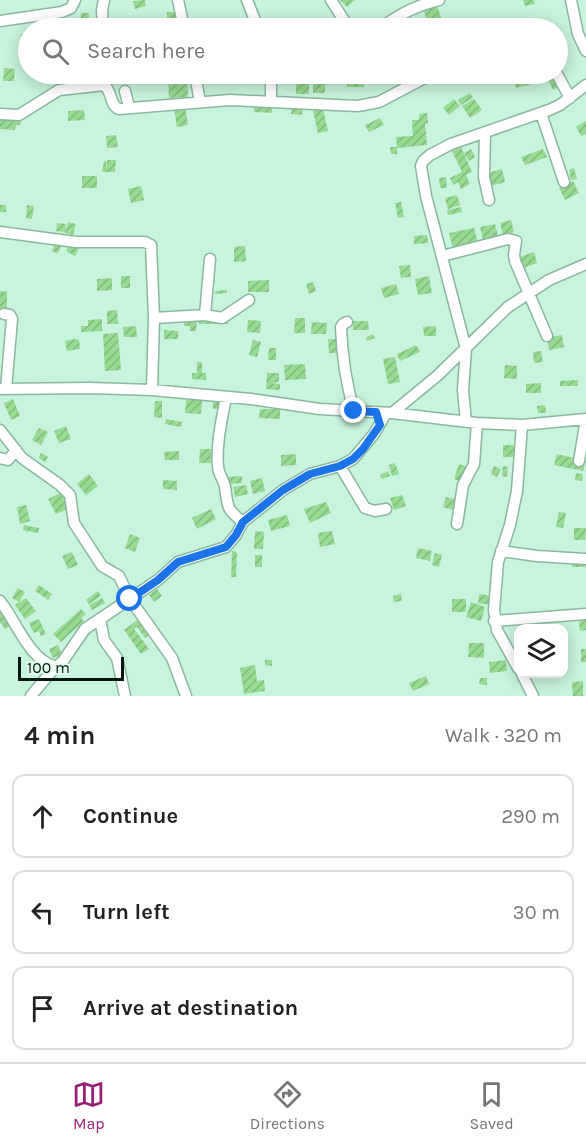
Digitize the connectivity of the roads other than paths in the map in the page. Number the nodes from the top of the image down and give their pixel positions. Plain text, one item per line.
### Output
1 (75, 0) edge
2 (104, 0) edge
3 (178, 0) edge
4 (247, 0) edge
5 (331, 0) edge
6 (439, 0) edge
7 (571, 0) edge
8 (18, 18) edge
9 (21, 18) edge
10 (102, 18) edge
11 (182, 18) edge
12 (254, 18) edge
13 (343, 18) edge
14 (396, 18) edge
15 (0, 21) edge
16 (586, 51) edge
17 (197, 84) edge
18 (271, 84) edge
19 (411, 84) edge
20 (562, 84) edge
21 (586, 85) edge
22 (124, 91) dead end
23 (570, 98) junction
24 (271, 101) junction
25 (201, 102) junction
26 (129, 107) junction
27 (541, 113) junction
28 (0, 114) edge
29 (485, 132) junction
30 (564, 182) dead end
31 (489, 200) dead end
32 (0, 232) edge
33 (442, 256) junction
34 (210, 259) dead end
35 (586, 264) edge
36 (527, 294) junction
37 (249, 300) dead end
38 (4, 314) dead end
39 (205, 315) junction
40 (154, 318) junction
41 (347, 322) dead end
42 (547, 336) dead end
43 (466, 349) junction
44 (3, 389) edge
45 (152, 390) junction
46 (226, 397) junction
47 (354, 411) junction
48 (384, 413) junction
49 (586, 418) edge
50 (472, 422) junction
51 (522, 425) junction
52 (0, 430) edge
53 (16, 450) junction
54 (0, 458) edge
55 (579, 461) dead end
56 (340, 466) junction
57 (386, 509) dead end
58 (243, 522) junction
59 (457, 524) dead end
60 (501, 551) junction
61 (586, 559) edge
62 (130, 599) junction
63 (0, 601) edge
64 (586, 614) edge
65 (100, 619) junction
66 (494, 621) junction
67 (514, 660) edge
68 (57, 667) junction
69 (524, 678) edge
70 (31, 696) edge
71 (125, 696) edge
72 (186, 696) edge
73 (533, 696) edge

1 - 9 street
2 - 10 street
3 - 11 street
4 - 12 street
5 - 13 street
6 - 14 street
7 - 16 street
8 - 15 street
17 - 25 street
18 - 24 street
19 - 24 street
20 - 23 street
21 - 23 street
22 - 26 street
23 - 27 street
24 - 25 street
25 - 26 street
26 - 28 street
27 - 29 street
27 - 30 street
29 - 31 street
29 - 33 street
32 - 40 street
33 - 36 street
33 - 43 street
34 - 39 street
35 - 36 street
36 - 42 street
36 - 43 street
37 - 39 street
38 - 44 street
39 - 40 street
40 - 45 street
41 - 47 street
43 - 48 street
43 - 50 street
44 - 45 street
45 - 46 street
46 - 47 street
46 - 58 street
47 - 48 street
48 - 50 street
48 - 56 street
49 - 51 street
49 - 55 street
50 - 51 street
50 - 59 street
51 - 60 street
52 - 53 street
53 - 54 street
53 - 62 street
56 - 57 street
56 - 58 street
58 - 62 street
60 - 61 street
60 - 66 street
62 - 65 street
62 - 72 street
63 - 68 street
64 - 66 street
65 - 68 street
65 - 71 street
66 - 67 street
68 - 70 street
69 - 73 street

